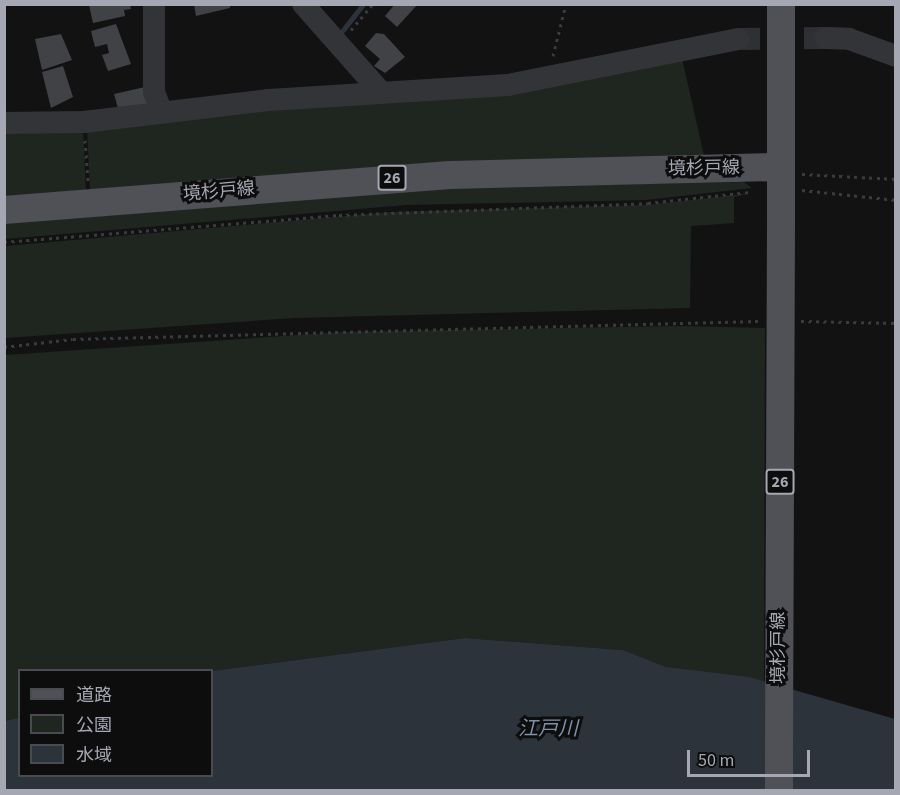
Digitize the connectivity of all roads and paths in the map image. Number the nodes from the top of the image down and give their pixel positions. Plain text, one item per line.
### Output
1 (154, 4) edge
2 (303, 4) edge
3 (373, 4) edge
4 (566, 4) edge
5 (781, 4) edge
6 (826, 38) tunnel mouth
7 (738, 39) tunnel mouth
8 (338, 45) junction
9 (553, 56) dead end
10 (896, 56) edge
11 (380, 91) junction
12 (162, 113) junction
13 (4, 123) edge
14 (85, 129) dead end
15 (781, 178) junction
16 (896, 179) edge
17 (88, 194) dead end
18 (896, 200) edge
19 (4, 210) edge
20 (4, 242) edge
21 (704, 320) dead end
22 (4, 347) edge
23 (779, 790) edge

1 - 12 street
2 - 8 street
3 - 8 path
4 - 9 path
5 - 15 main road, 26
6 - 10 street
7 - 11 street
8 - 11 street
11 - 12 street
12 - 13 street
14 - 17 path
15 - 16 path
15 - 18 path
15 - 19 main road, 境杉戸線 / 26
15 - 20 path
15 - 23 main road, 境杉戸線 / 26, bridge
21 - 22 path

